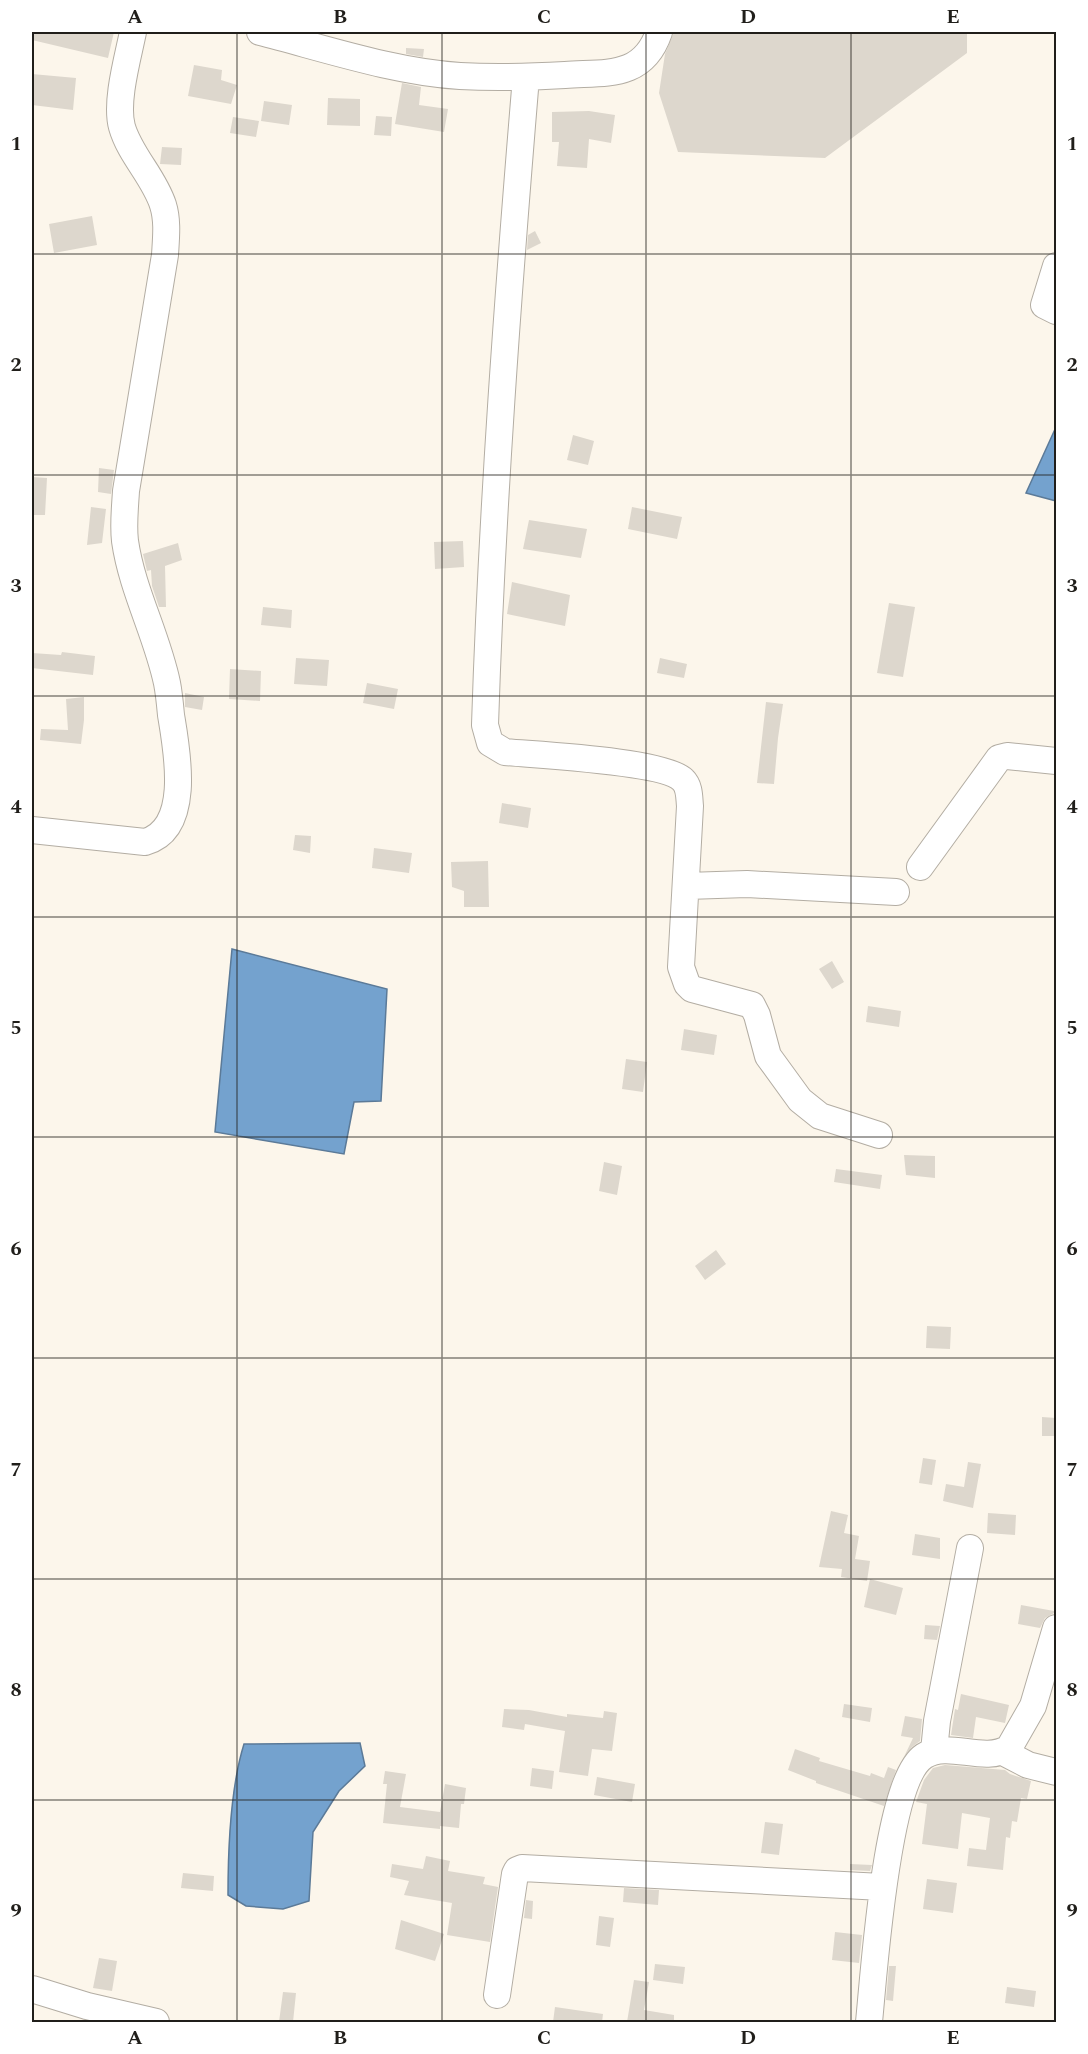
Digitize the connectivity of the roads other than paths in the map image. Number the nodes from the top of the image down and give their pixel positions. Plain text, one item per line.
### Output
1 (133, 32) edge
2 (260, 32) edge
3 (659, 32) edge
4 (526, 77) junction
5 (1056, 266) edge
6 (1056, 311) edge
7 (1056, 761) edge
8 (32, 830) edge
9 (920, 867) dead end
10 (687, 886) junction
11 (896, 892) dead end
12 (879, 1135) dead end
13 (970, 1548) dead end
14 (1056, 1628) edge
15 (1045, 1707) edge
16 (934, 1751) junction
17 (1003, 1752) junction
18 (1056, 1772) edge
19 (882, 1887) junction
20 (32, 1989) edge
21 (497, 1995) dead end
22 (156, 2022) edge
23 (869, 2022) edge

1 - 8 street
2 - 4 street
3 - 4 street
4 - 10 street
5 - 6 street
7 - 9 street
10 - 11 street
10 - 12 street
13 - 16 street
14 - 15 street
15 - 17 street
16 - 17 street
16 - 19 street
17 - 18 street
19 - 21 street
19 - 23 street
20 - 22 street

